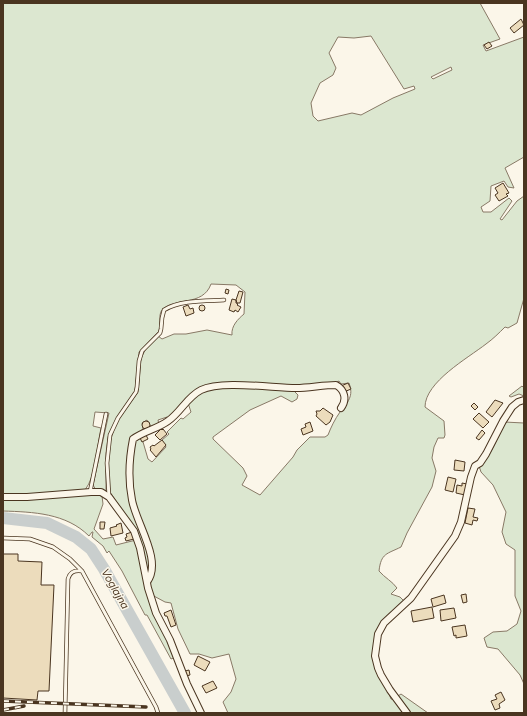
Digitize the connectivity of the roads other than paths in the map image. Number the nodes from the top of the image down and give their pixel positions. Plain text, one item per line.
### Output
1 (224, 300) dead end
2 (524, 400) edge
3 (341, 408) dead end
4 (106, 414) dead end
5 (90, 492) junction
6 (3, 497) edge
7 (109, 497) junction
8 (3, 538) edge
9 (82, 570) junction
10 (147, 582) junction
11 (64, 713) edge
12 (158, 713) edge
13 (201, 713) edge
14 (407, 713) edge

1 - 7 lane
2 - 14 street
3 - 10 street
4 - 5 lane
5 - 6 street
5 - 7 street
7 - 10 street
8 - 9 lane
9 - 11 lane
9 - 12 lane
10 - 13 street

